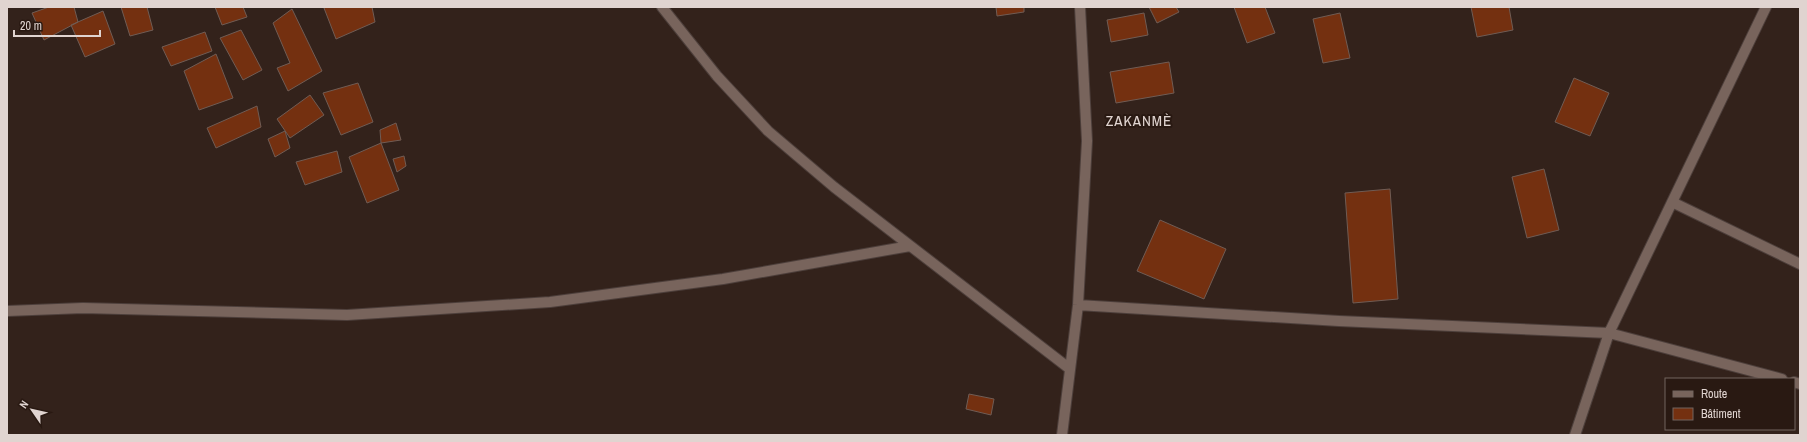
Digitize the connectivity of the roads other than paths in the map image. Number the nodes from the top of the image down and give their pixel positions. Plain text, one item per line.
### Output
1 (662, 7) edge
2 (1080, 7) edge
3 (1766, 7) edge
4 (1672, 202) junction
5 (910, 246) junction
6 (1800, 264) edge
7 (1078, 305) junction
8 (7, 311) edge
9 (1609, 332) junction
10 (1070, 369) junction
11 (1778, 378) edge
12 (1062, 435) edge
13 (1575, 435) edge

1 - 5 street
2 - 7 street
3 - 4 street
4 - 6 street
4 - 9 street
5 - 8 street
5 - 10 street
7 - 9 street
7 - 10 street
9 - 11 street
9 - 13 street
10 - 12 street

